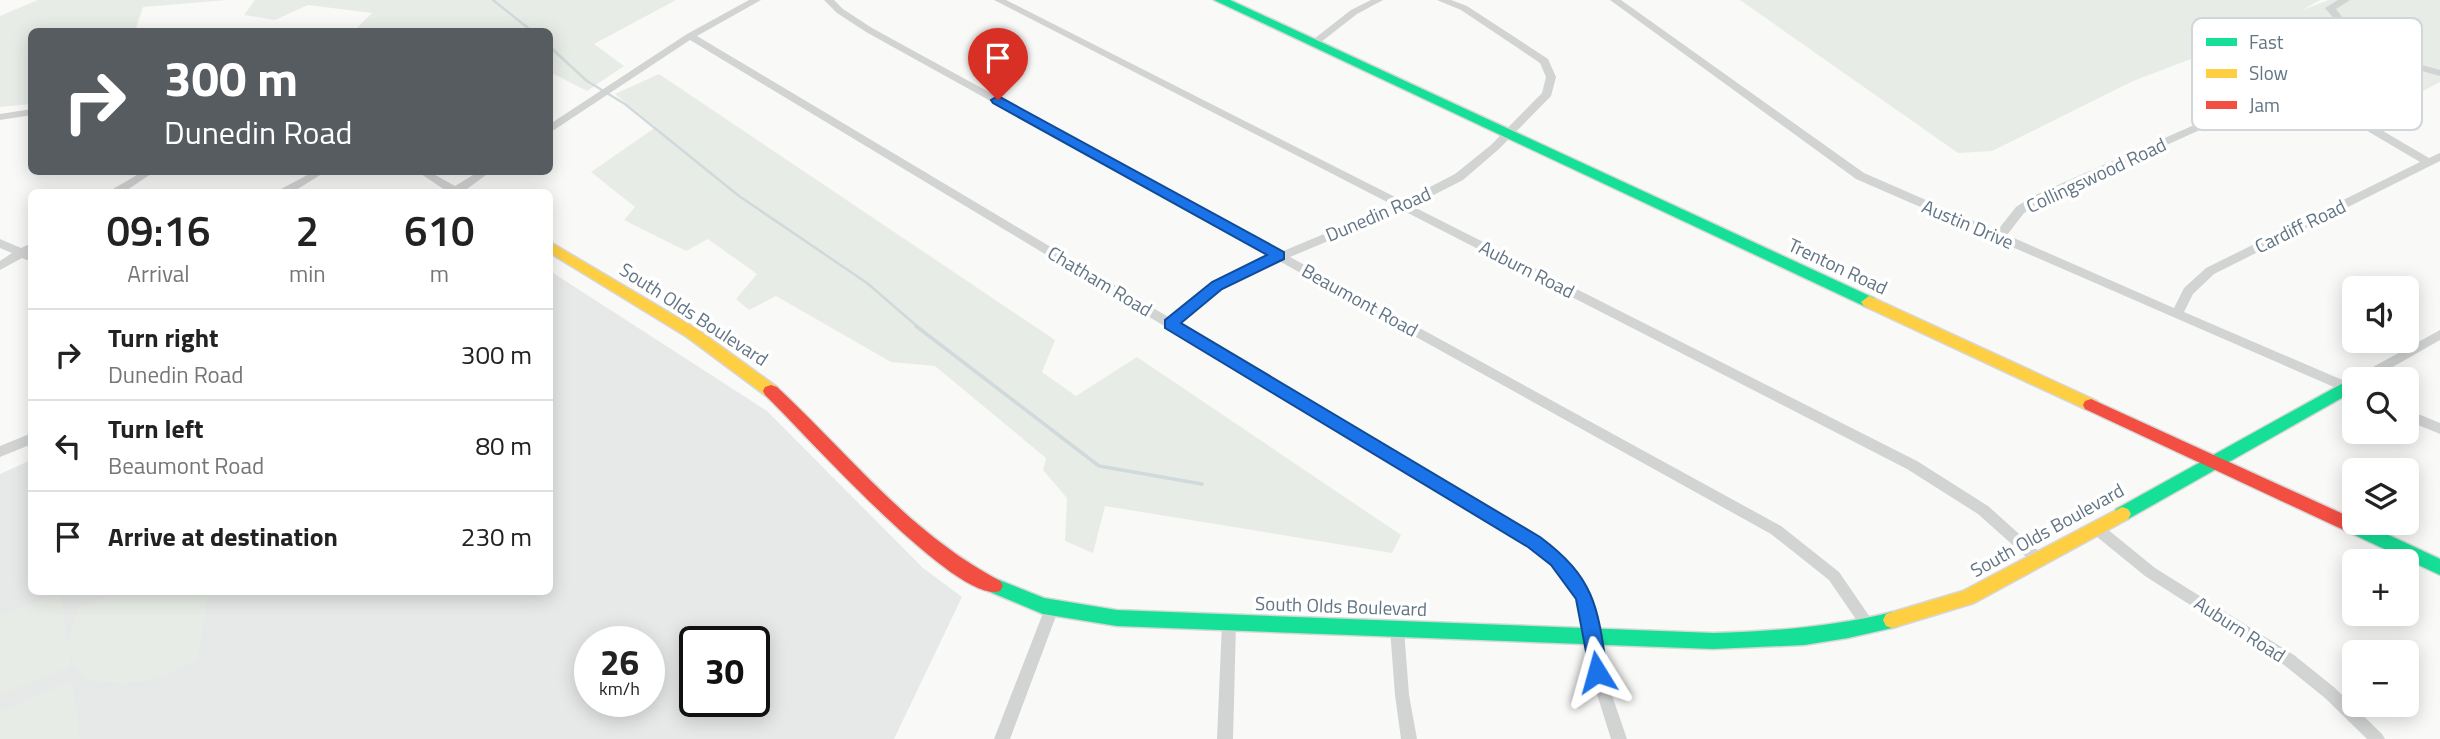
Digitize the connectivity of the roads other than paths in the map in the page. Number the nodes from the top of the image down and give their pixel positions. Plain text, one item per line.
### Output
1 (756, 0) edge
2 (829, 0) edge
3 (999, 0) edge
4 (1220, 0) edge
5 (1378, 0) edge
6 (1442, 0) edge
7 (1615, 0) edge
8 (2345, 0) edge
9 (2338, 18) edge
10 (690, 36) junction
11 (1313, 44) junction
12 (2422, 68) edge
13 (2440, 73) edge
14 (28, 113) edge
15 (0, 117) edge
16 (553, 126) edge
17 (2192, 130) edge
18 (2373, 130) edge
19 (1506, 134) junction
20 (2440, 157) edge
21 (2429, 163) junction
22 (144, 175) edge
23 (315, 175) edge
24 (428, 175) edge
25 (480, 175) edge
26 (122, 189) edge
27 (290, 189) edge
28 (450, 189) edge
29 (460, 189) edge
30 (1402, 205) junction
31 (1999, 237) junction
32 (0, 243) edge
33 (553, 249) edge
34 (28, 253) edge
35 (1279, 255) junction
36 (0, 265) edge
37 (2177, 314) junction
38 (1170, 324) junction
39 (2440, 334) edge
40 (2384, 367) edge
41 (2342, 381) edge
42 (2342, 391) edge
43 (2419, 420) edge
44 (2440, 429) edge
45 (28, 440) edge
46 (0, 452) edge
47 (2213, 462) junction
48 (2096, 528) junction
49 (2040, 561) junction
50 (2440, 567) edge
51 (1052, 608) junction
52 (1228, 623) junction
53 (1869, 626) junction
54 (1397, 629) junction
55 (1592, 637) junction
56 (1002, 739) edge
57 (1225, 739) edge
58 (1409, 739) edge
59 (1619, 739) edge
60 (2377, 739) edge

1 - 10 street
2 - 35 street, Beaumont Road
3 - 30 street, Auburn Road
4 - 11 street, Trenton Road
5 - 11 street
6 - 19 street, Dunedin Road
7 - 31 street, Austin Drive
8 - 9 street
10 - 16 street
10 - 38 street, Chatham Road
11 - 19 street, Trenton Road
12 - 13 street
14 - 15 street
17 - 31 street, Collingswood Road
18 - 21 street, Collingswood Road
19 - 30 street, Dunedin Road
19 - 47 street, Trenton Road
20 - 21 street, Cardiff Road
21 - 37 street, Cardiff Road
22 - 26 street
23 - 27 street
24 - 28 street
25 - 29 street
30 - 35 street, Dunedin Road
30 - 49 street, Auburn Road
31 - 37 street, Austin Drive
32 - 34 street
33 - 51 street, South Olds Boulevard
34 - 36 street
35 - 38 street, Dunedin Road
35 - 53 street, Beaumont Road
37 - 41 street, Austin Drive
38 - 55 street, Chatham Road
39 - 40 street
42 - 47 street, South Olds Boulevard
43 - 44 street
45 - 46 street
47 - 48 street, South Olds Boulevard
47 - 50 street, Trenton Road
48 - 49 street, South Olds Boulevard
48 - 60 street, Auburn Road
49 - 53 street, South Olds Boulevard
51 - 52 street, South Olds Boulevard
51 - 56 street
52 - 54 street, South Olds Boulevard
52 - 57 street
53 - 55 street, South Olds Boulevard
54 - 55 street, South Olds Boulevard
54 - 58 street
55 - 59 street, Chatham Road

